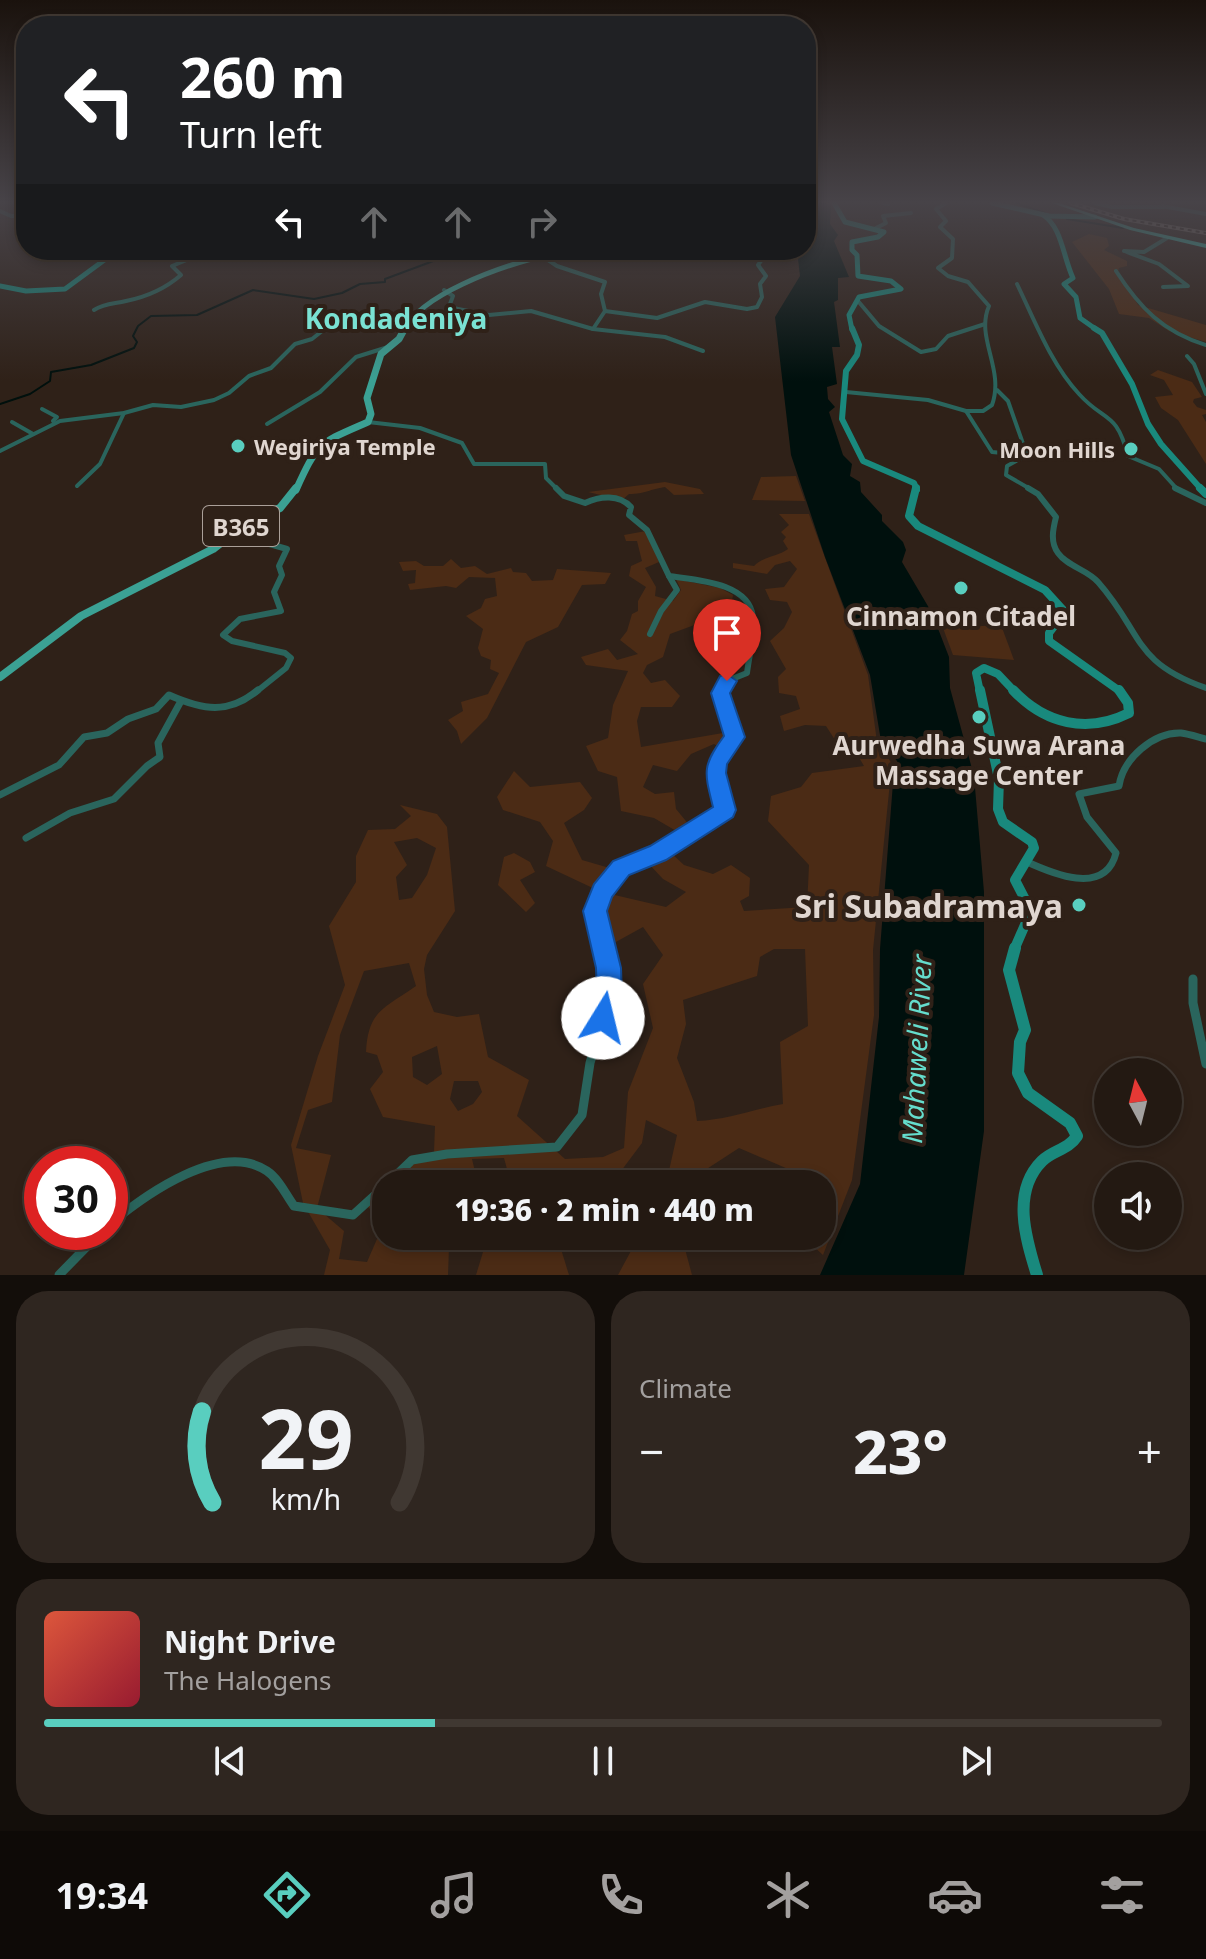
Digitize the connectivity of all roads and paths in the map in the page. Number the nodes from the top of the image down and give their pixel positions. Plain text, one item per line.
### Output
1 (101, 262) edge
2 (180, 262) edge
3 (518, 262) edge
4 (552, 262) edge
5 (760, 262) edge
6 (857, 262) edge
7 (946, 262) edge
8 (1065, 262) edge
9 (1155, 262) edge
10 (1116, 271) dead end
11 (1017, 284) dead end
12 (0, 286) edge
13 (1163, 287) dead end
14 (444, 290) junction
15 (858, 301) junction
16 (94, 310) dead end
17 (605, 311) junction
18 (407, 323) junction
19 (985, 324) junction
20 (593, 329) junction
21 (1206, 345) edge
22 (392, 346) junction
23 (703, 351) dead end
24 (1187, 356) dead end
25 (997, 390) junction
26 (846, 392) junction
27 (1206, 394) edge
28 (42, 409) dead end
29 (966, 411) junction
30 (124, 413) junction
31 (12, 422) dead end
32 (368, 422) junction
33 (51, 423) junction
34 (267, 424) dead end
35 (33, 434) junction
36 (0, 451) edge
37 (1027, 455) junction
38 (77, 486) dead end
39 (1206, 494) edge
40 (1206, 503) edge
41 (226, 541) junction
42 (669, 576) junction
43 (650, 634) dead end
44 (0, 677) edge
45 (1206, 688) edge
46 (181, 701) junction
47 (1206, 739) edge
48 (0, 795) edge
49 (26, 838) dead end
50 (1025, 861) junction
51 (1193, 979) dead end
52 (1206, 1064) edge
53 (401, 1170) edge
54 (372, 1197) edge
55 (128, 1212) edge
56 (83, 1250) edge
57 (59, 1275) edge
58 (1037, 1275) edge

1 - 12 street
2 - 16 street
3 - 14 main road
4 - 17 street
5 - 17 street
6 - 15 street
7 - 19 street
8 - 39 street
9 - 13 street
10 - 21 street
11 - 40 street
14 - 18 main road
14 - 20 street
15 - 19 street
15 - 26 street
17 - 20 street
18 - 22 main road
18 - 30 street
19 - 25 street
20 - 23 street
22 - 32 main road
22 - 34 street
24 - 27 street
25 - 29 street
25 - 37 street
26 - 29 street
26 - 50 street
28 - 33 street
29 - 37 street
30 - 33 street
30 - 38 street
31 - 35 street
32 - 41 main road, B365
32 - 42 street
33 - 35 street
35 - 36 street
37 - 45 street
41 - 44 main road, B365
41 - 46 street
42 - 43 street
42 - 53 street
46 - 48 street
46 - 49 street
47 - 50 street
50 - 58 street
51 - 52 street
54 - 55 street
56 - 57 street

